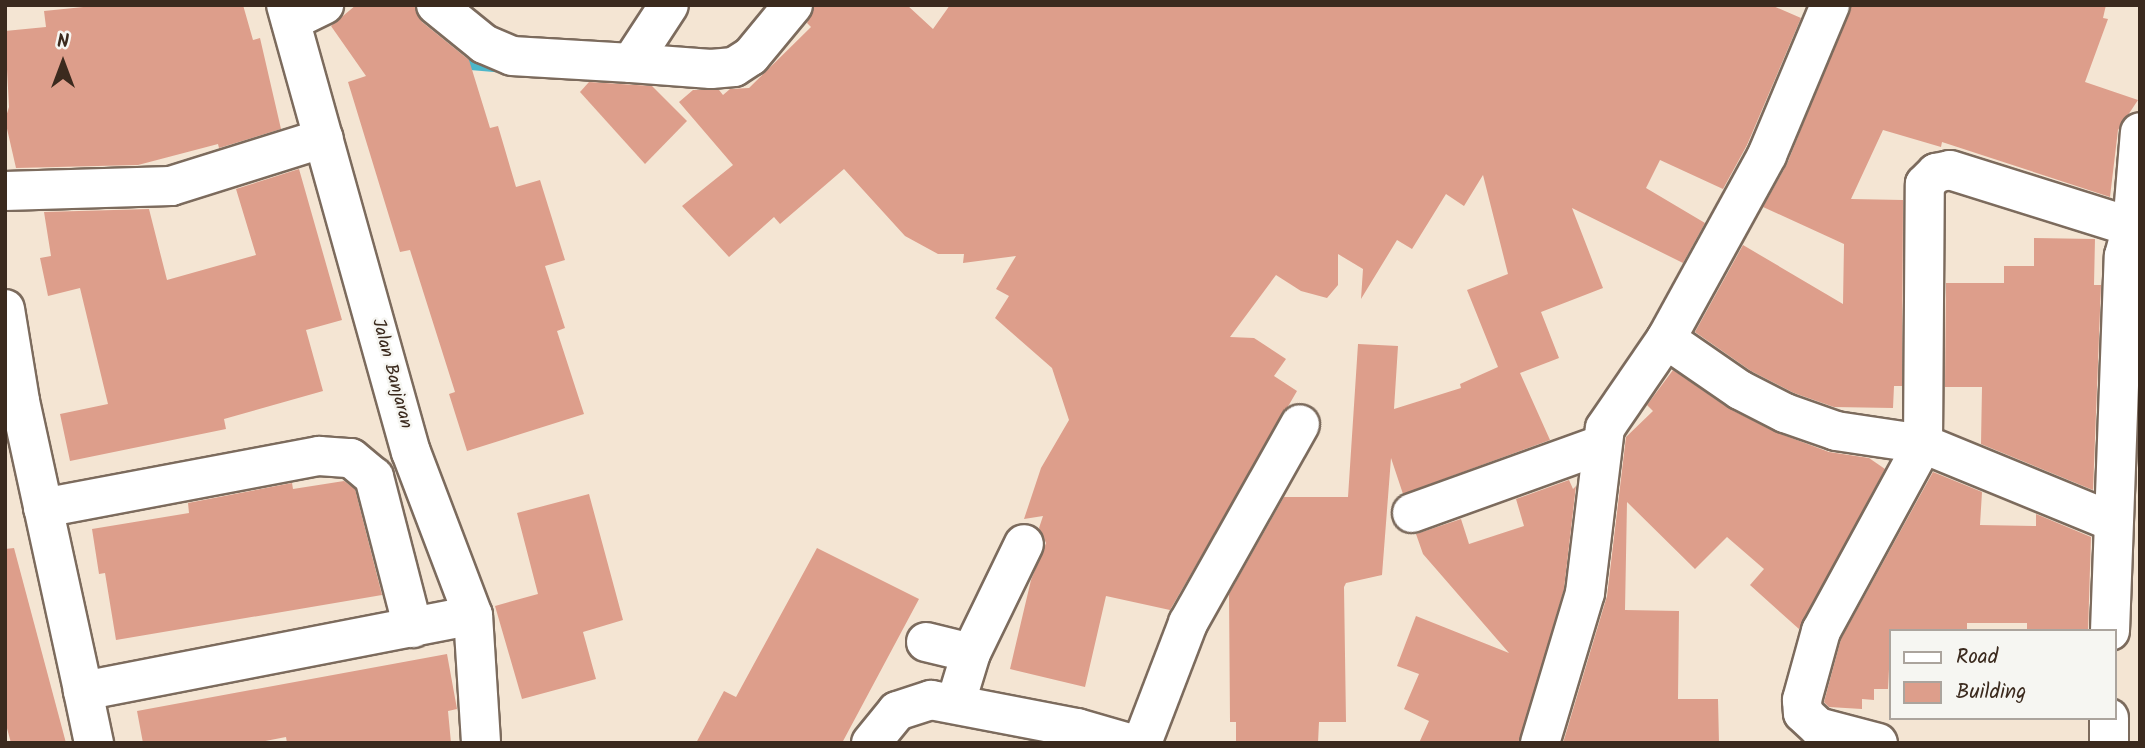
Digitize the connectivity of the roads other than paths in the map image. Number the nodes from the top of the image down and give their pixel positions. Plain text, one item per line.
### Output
1 (436, 5) edge
2 (669, 5) edge
3 (793, 5) edge
4 (1829, 5) edge
5 (305, 10) edge
6 (631, 63) junction
7 (2140, 132) edge
8 (324, 138) junction
9 (5, 191) edge
10 (2132, 247) edge
11 (5, 309) edge
12 (1666, 340) junction
13 (13, 402) edge
14 (1300, 424) dead end
15 (1923, 444) junction
16 (1601, 445) junction
17 (43, 508) junction
18 (1412, 513) dead end
19 (2112, 521) junction
20 (1024, 544) dead end
21 (473, 615) junction
22 (413, 628) junction
23 (2110, 629) edge
24 (926, 642) dead end
25 (971, 653) junction
26 (83, 691) junction
27 (956, 702) junction
28 (2109, 720) edge
29 (94, 743) edge
30 (481, 743) edge
31 (871, 743) edge
32 (1129, 743) edge
33 (1142, 743) edge
34 (1540, 743) edge
35 (1878, 743) edge
36 (2109, 743) edge

1 - 6 street
2 - 6 street
3 - 6 street
4 - 12 street
5 - 8 street, Jalan Banjaran
7 - 10 street
8 - 9 street
8 - 21 street, Jalan Banjaran
10 - 15 street
10 - 19 street
11 - 13 street
12 - 15 street
12 - 16 street
13 - 17 street
14 - 33 street
15 - 19 street
15 - 35 street
16 - 18 street
16 - 34 street
17 - 22 street
17 - 26 street
19 - 23 street
20 - 25 street
21 - 22 street
21 - 30 street, Jalan Banjaran
22 - 26 street
24 - 25 street
25 - 27 street
26 - 29 street
27 - 31 street
27 - 32 street
28 - 36 street

